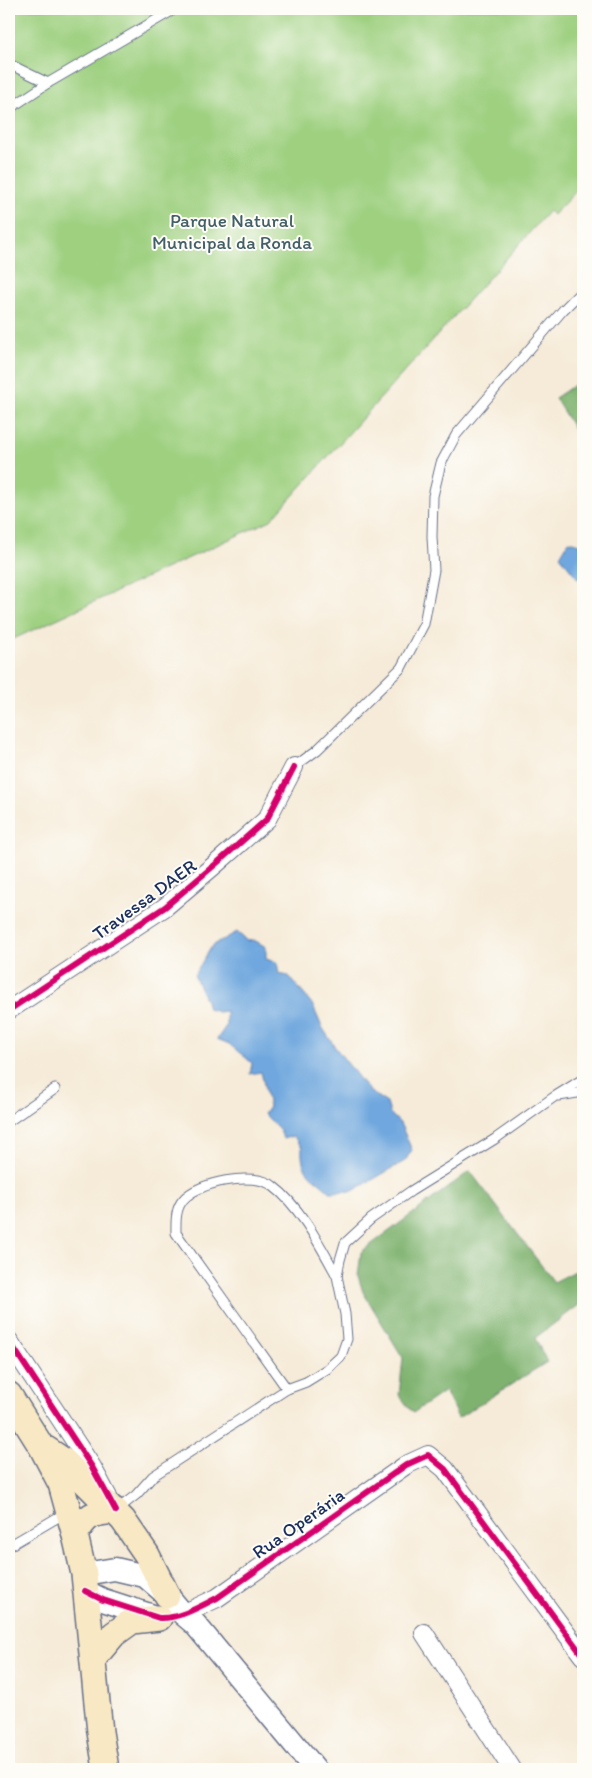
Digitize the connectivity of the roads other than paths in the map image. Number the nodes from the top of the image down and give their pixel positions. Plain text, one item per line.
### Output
1 (175, 9) edge
2 (9, 64) edge
3 (48, 83) junction
4 (9, 109) edge
5 (583, 290) edge
6 (294, 767) joint
7 (9, 1010) edge
8 (583, 1079) edge
9 (55, 1089) dead end
10 (583, 1092) edge
11 (554, 1097) junction
12 (9, 1121) edge
13 (337, 1276) junction
14 (9, 1341) edge
15 (287, 1389) junction
16 (9, 1395) edge
17 (41, 1446) junction
18 (68, 1510) junction
19 (116, 1511) junction
20 (75, 1535) junction
21 (9, 1546) edge
22 (84, 1582) junction
23 (163, 1607) junction
24 (183, 1614) junction
25 (424, 1633) dead end
26 (583, 1656) edge
27 (94, 1659) junction
28 (106, 1769) edge
29 (315, 1769) edge
30 (512, 1769) edge

1 - 3 lane
2 - 3 lane
3 - 4 lane
5 - 6 lane
6 - 7 street, Travessa DAER
8 - 11 lane
9 - 12 lane
10 - 11 lane
11 - 13 lane
13 - 15 lane
13 - 15 lane
14 - 19 street
15 - 19 lane
16 - 17 main road
17 - 18 main road
17 - 19 main road
18 - 20 main road
18 - 21 lane
19 - 20 main road
19 - 23 main road
20 - 22 main road
22 - 23 street
22 - 23 street
22 - 27 main road
23 - 24 street
23 - 27 main road
24 - 26 street, Rua Operária
24 - 29 street
25 - 30 street
27 - 28 main road

